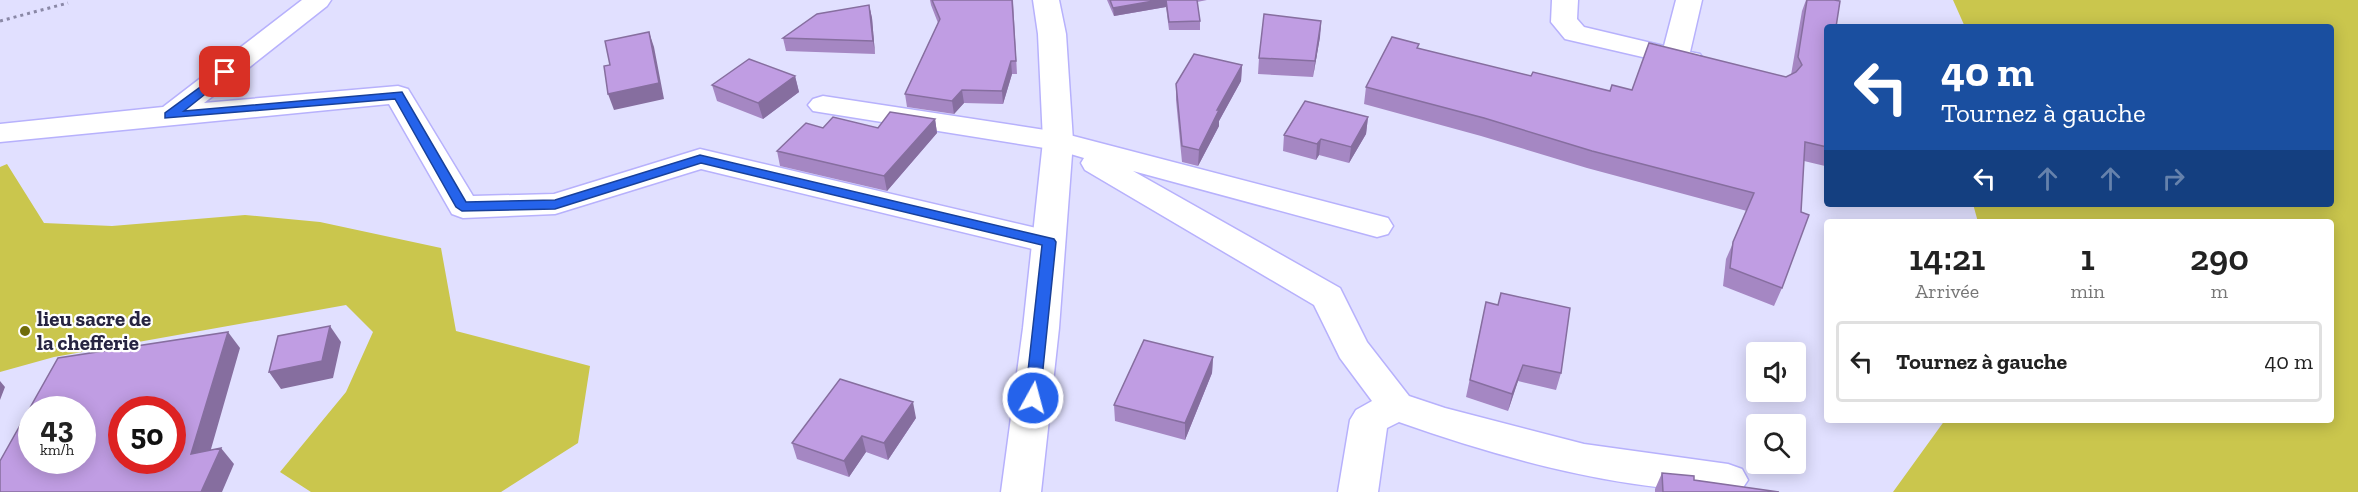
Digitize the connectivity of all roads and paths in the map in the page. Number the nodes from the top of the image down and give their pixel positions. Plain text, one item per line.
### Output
1 (318, 0) edge
2 (1046, 0) edge
3 (1564, 0) edge
4 (1689, 0) edge
5 (68, 3) dead end
6 (0, 21) edge
7 (1675, 57) junction
8 (1710, 65) edge
9 (823, 105) dead end
10 (170, 116) junction
11 (0, 134) edge
12 (1058, 141) junction
13 (1377, 226) dead end
14 (1049, 242) junction
15 (1396, 406) junction
16 (1728, 480) dead end
17 (1021, 492) edge
18 (1358, 492) edge

1 - 10 street
2 - 12 street
3 - 7 street
4 - 7 street
5 - 6 path
7 - 8 street
9 - 12 street
10 - 11 street
10 - 14 street
12 - 13 street
12 - 14 street
12 - 15 street
14 - 17 street
15 - 16 street
15 - 18 street

